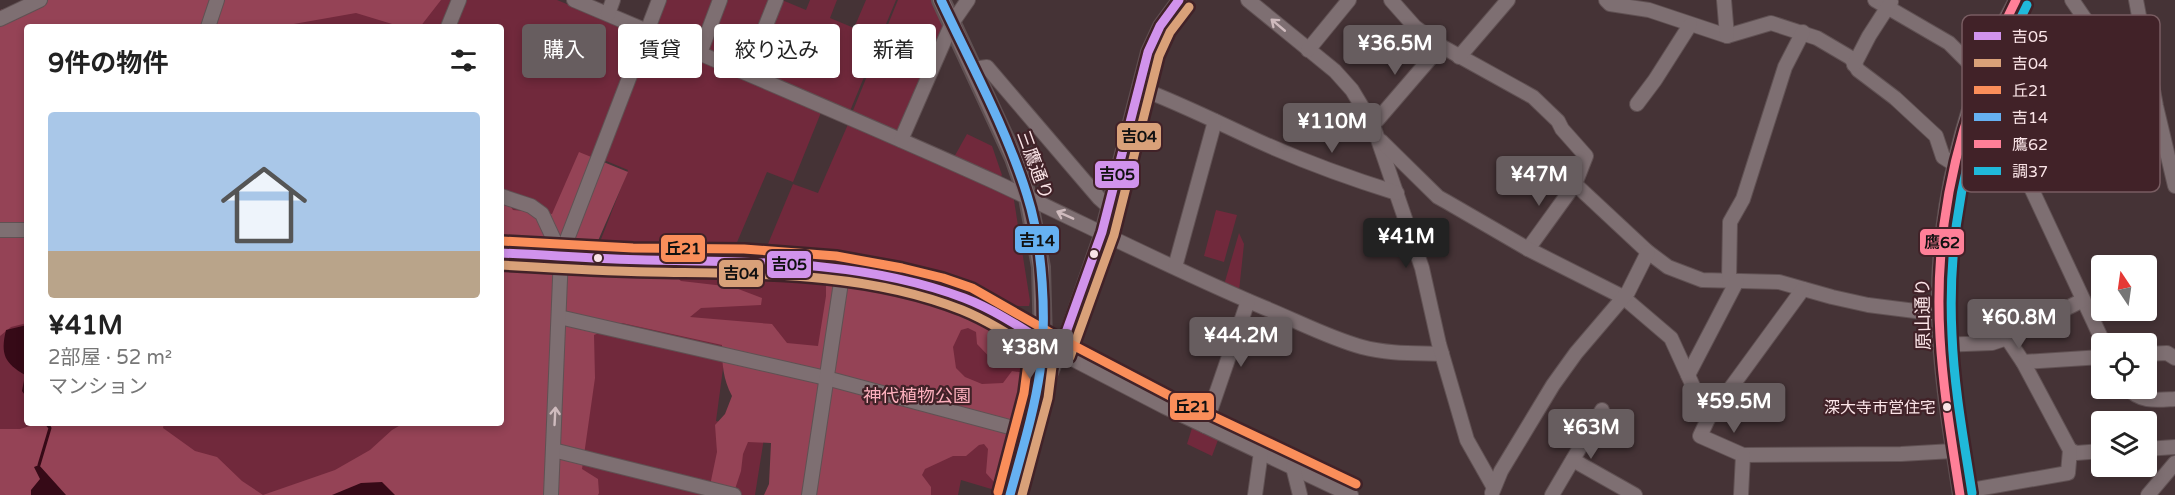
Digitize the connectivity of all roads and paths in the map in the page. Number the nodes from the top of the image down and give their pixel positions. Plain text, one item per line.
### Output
1 (40, 0) edge
2 (217, 0) edge
3 (459, 0) edge
4 (574, 0) edge
5 (613, 0) edge
6 (658, 0) edge
7 (720, 0) edge
8 (776, 0) edge
9 (941, 0) edge
10 (968, 0) edge
11 (1179, 0) edge
12 (1248, 0) edge
13 (1349, 0) edge
14 (1391, 0) edge
15 (1508, 0) edge
16 (1606, 0) edge
17 (1724, 0) edge
18 (2016, 0) edge
19 (2073, 0) edge
20 (2136, 0) edge
21 (1884, 2) edge
22 (608, 14) junction
23 (2008, 15) edge
24 (2082, 15) edge
25 (2139, 15) edge
26 (0, 19) edge
27 (952, 23) junction
28 (209, 24) edge
29 (449, 24) edge
30 (630, 24) edge
31 (649, 24) edge
32 (766, 24) edge
33 (1690, 25) junction
34 (1803, 32) junction
35 (1727, 36) junction
36 (1441, 46) junction
37 (702, 48) edge
38 (1308, 50) junction
39 (1459, 57) junction
40 (1962, 57) edge
41 (1854, 65) junction
42 (973, 69) junction
43 (628, 78) edge
44 (758, 78) edge
45 (1138, 88) junction
46 (1636, 104) dead end
47 (1215, 121) junction
48 (2160, 123) edge
49 (1373, 125) junction
50 (1962, 138) edge
51 (901, 140) junction
52 (1379, 140) junction
53 (1954, 164) junction
54 (1575, 184) junction
55 (2175, 186) edge
56 (2034, 192) edge
57 (1397, 193) junction
58 (504, 197) edge
59 (1028, 198) junction
60 (1108, 206) junction
61 (0, 230) edge
62 (24, 230) edge
63 (1102, 232) junction
64 (1528, 249) junction
65 (1648, 252) junction
66 (504, 253) edge
67 (561, 255) junction
68 (1175, 267) junction
69 (843, 269) junction
70 (1733, 281) junction
71 (1803, 289) junction
72 (1623, 297) junction
73 (2083, 300) junction
74 (1248, 301) junction
75 (1939, 314) junction
76 (559, 317) junction
77 (2099, 333) edge
78 (2007, 338) junction
79 (1043, 341) junction
80 (1940, 345) junction
81 (1059, 352) junction
82 (2157, 353) edge
83 (1442, 354) junction
84 (2091, 358) edge
85 (2175, 358) edge
86 (2023, 362) junction
87 (1688, 375) junction
88 (826, 378) junction
89 (2146, 399) edge
90 (2175, 399) edge
91 (1602, 411) dead end
92 (1708, 419) junction
93 (1024, 425) junction
94 (1205, 426) junction
95 (2175, 447) edge
96 (2157, 448) edge
97 (553, 450) junction
98 (2070, 450) junction
99 (1953, 451) junction
100 (1261, 452) junction
101 (2091, 452) edge
102 (1743, 455) junction
103 (1573, 460) junction
104 (2175, 463) edge
105 (1293, 467) junction
106 (2008, 490) edge
107 (1492, 491) edge
108 (1960, 494) edge
109 (551, 495) edge
110 (734, 495) edge
111 (809, 495) edge
112 (1010, 495) edge
113 (1255, 495) edge
114 (1300, 495) edge
115 (1351, 495) edge
116 (1552, 495) edge
117 (1635, 495) edge
118 (1741, 495) edge
119 (2148, 495) edge

1 - 26 street
2 - 28 street
3 - 29 street
4 - 22 street
5 - 22 street
6 - 31 street
7 - 37 street
8 - 32 street
9 - 27 main road, 三鷹通り
10 - 27 street
11 - 45 street
38 -> 12 street
13 - 38 street
14 - 36 street
15 - 39 street
16 - 33 street
17 - 35 street
18 - 23 street, 原山通り
19 - 24 street
20 - 25 street
21 - 40 street
21 - 41 street
22 - 30 street
27 - 42 main road, 三鷹通り
27 - 51 street
33 - 35 street
33 - 46 street
34 - 35 street
34 - 41 street
34 - 70 street
36 - 39 street
36 - 49 street
38 - 49 street
39 - 54 street
41 - 53 street
42 - 59 main road, 三鷹通り
42 - 60 street
43 - 67 street
44 - 51 street
45 - 47 street
45 - 60 street
47 - 57 street
47 - 68 street
48 - 55 street
49 - 52 street
50 - 53 street, 原山通り
51 - 59 street
52 - 57 street
52 - 64 street
53 - 75 street, 原山通り
54 - 64 street
54 - 65 street
56 - 73 street
57 - 83 street
58 - 67 street
63 -> 59 street
59 - 79 main road, 三鷹通り
60 - 63 street
61 - 62 street
63 - 68 street
63 - 81 street
64 - 72 street
65 - 70 street
65 - 72 street
66 - 67 street
67 - 69 street
67 - 76 street
68 - 74 street
69 - 79 street
69 - 88 street
70 - 71 street
70 - 87 street
71 - 75 street
71 - 92 street
72 - 87 street
72 - 107 street
73 - 77 street
73 - 78 street
74 - 83 street
74 - 94 street
75 - 80 street, 原山通り
76 - 88 street
97 -> 76 street
78 - 80 street
78 - 86 street
79 - 81 street
79 - 93 main road, 三鷹通り
80 - 99 street, 原山通り
81 - 93 street
81 - 94 street
82 - 85 street
83 - 107 street
84 - 86 street
86 - 98 street
87 - 92 street
88 - 93 street
88 - 111 street
89 - 90 street
91 - 103 street
92 - 102 street
93 - 112 main road, 三鷹通り
94 - 100 street
95 - 96 street
97 - 109 street
97 - 110 street
98 - 101 street
98 - 106 street
99 - 102 street
99 - 108 street, 原山通り
100 - 105 street
100 - 113 street
102 - 118 street
103 - 116 street
103 - 117 street
104 - 119 street
105 - 114 street
105 - 115 street
106 - 108 street

